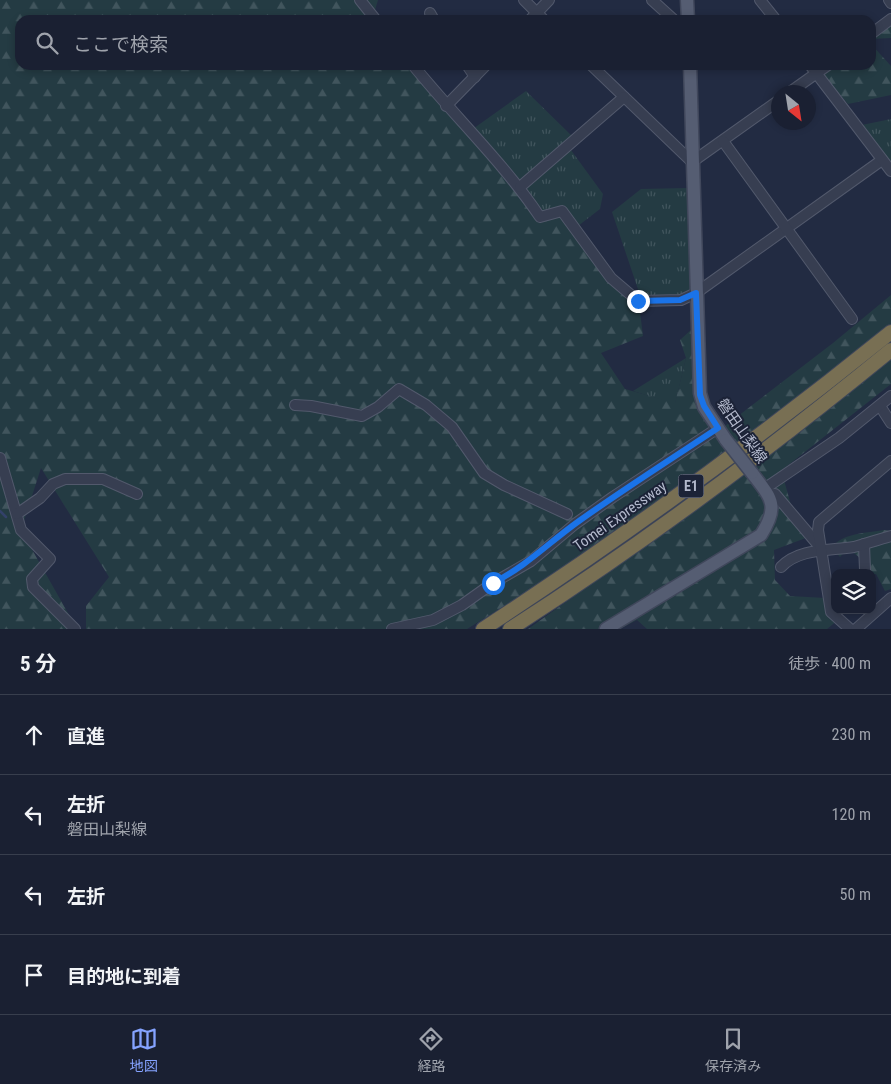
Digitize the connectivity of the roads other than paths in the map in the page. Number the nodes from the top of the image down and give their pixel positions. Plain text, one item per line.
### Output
1 (360, 0) edge
2 (524, 0) edge
3 (549, 0) edge
4 (652, 0) edge
5 (687, 0) edge
6 (760, 0) edge
7 (372, 15) edge
8 (535, 15) edge
9 (539, 15) edge
10 (668, 15) edge
11 (688, 15) edge
12 (772, 15) edge
13 (891, 19) edge
14 (876, 30) edge
15 (417, 70) edge
16 (470, 70) edge
17 (481, 70) edge
18 (596, 70) edge
19 (690, 70) edge
20 (813, 70) edge
21 (815, 70) edge
22 (475, 77) junction
23 (797, 85) edge
24 (624, 97) junction
25 (446, 106) junction
26 (771, 106) edge
27 (723, 141) junction
28 (882, 160) junction
29 (692, 162) junction
30 (891, 171) edge
31 (520, 187) junction
32 (787, 229) junction
33 (696, 293) junction
34 (852, 319) dead end
35 (891, 332) edge
36 (891, 350) edge
37 (891, 396) edge
38 (295, 404) dead end
39 (880, 406) junction
40 (891, 423) edge
41 (718, 428) junction
42 (0, 458) edge
43 (891, 461) edge
44 (766, 492) junction
45 (137, 494) dead end
46 (17, 514) junction
47 (567, 514) dead end
48 (891, 536) edge
49 (864, 544) junction
50 (822, 550) junction
51 (780, 567) dead end
52 (865, 569) edge
53 (891, 598) edge
54 (75, 629) edge
55 (392, 629) edge
56 (483, 629) edge
57 (510, 629) edge
58 (606, 629) edge
59 (850, 629) edge
60 (856, 629) edge

1 - 7 street
2 - 8 street
3 - 9 street
4 - 10 street
5 - 11 main road
6 - 12 street
13 - 14 street
15 - 25 street
16 - 22 street
17 - 22 street
18 - 24 street
19 - 29 main road, 磐田山梨線
20 - 23 street
21 - 28 street
22 - 25 street
24 - 29 street
24 - 31 street
25 - 31 street
26 - 27 street
27 - 29 street
27 - 32 street
28 - 30 street
28 - 32 street
29 - 33 main road, 磐田山梨線
31 - 33 street
32 - 33 street
32 - 34 street
33 - 41 main road, 磐田山梨線
35 - 56 highway, Tomei Expressway / E1
36 - 57 highway, Tomei Expressway / E1
37 - 39 street
38 - 47 street
39 - 40 street
39 - 44 street
41 - 44 main road, 磐田山梨線, bridge
41 - 55 street
42 - 46 street
43 - 50 street
44 - 50 street
44 - 58 main road
45 - 46 street
46 - 54 street
48 - 49 street
49 - 50 street
49 - 52 street
50 - 51 street
50 - 59 street
53 - 60 street

